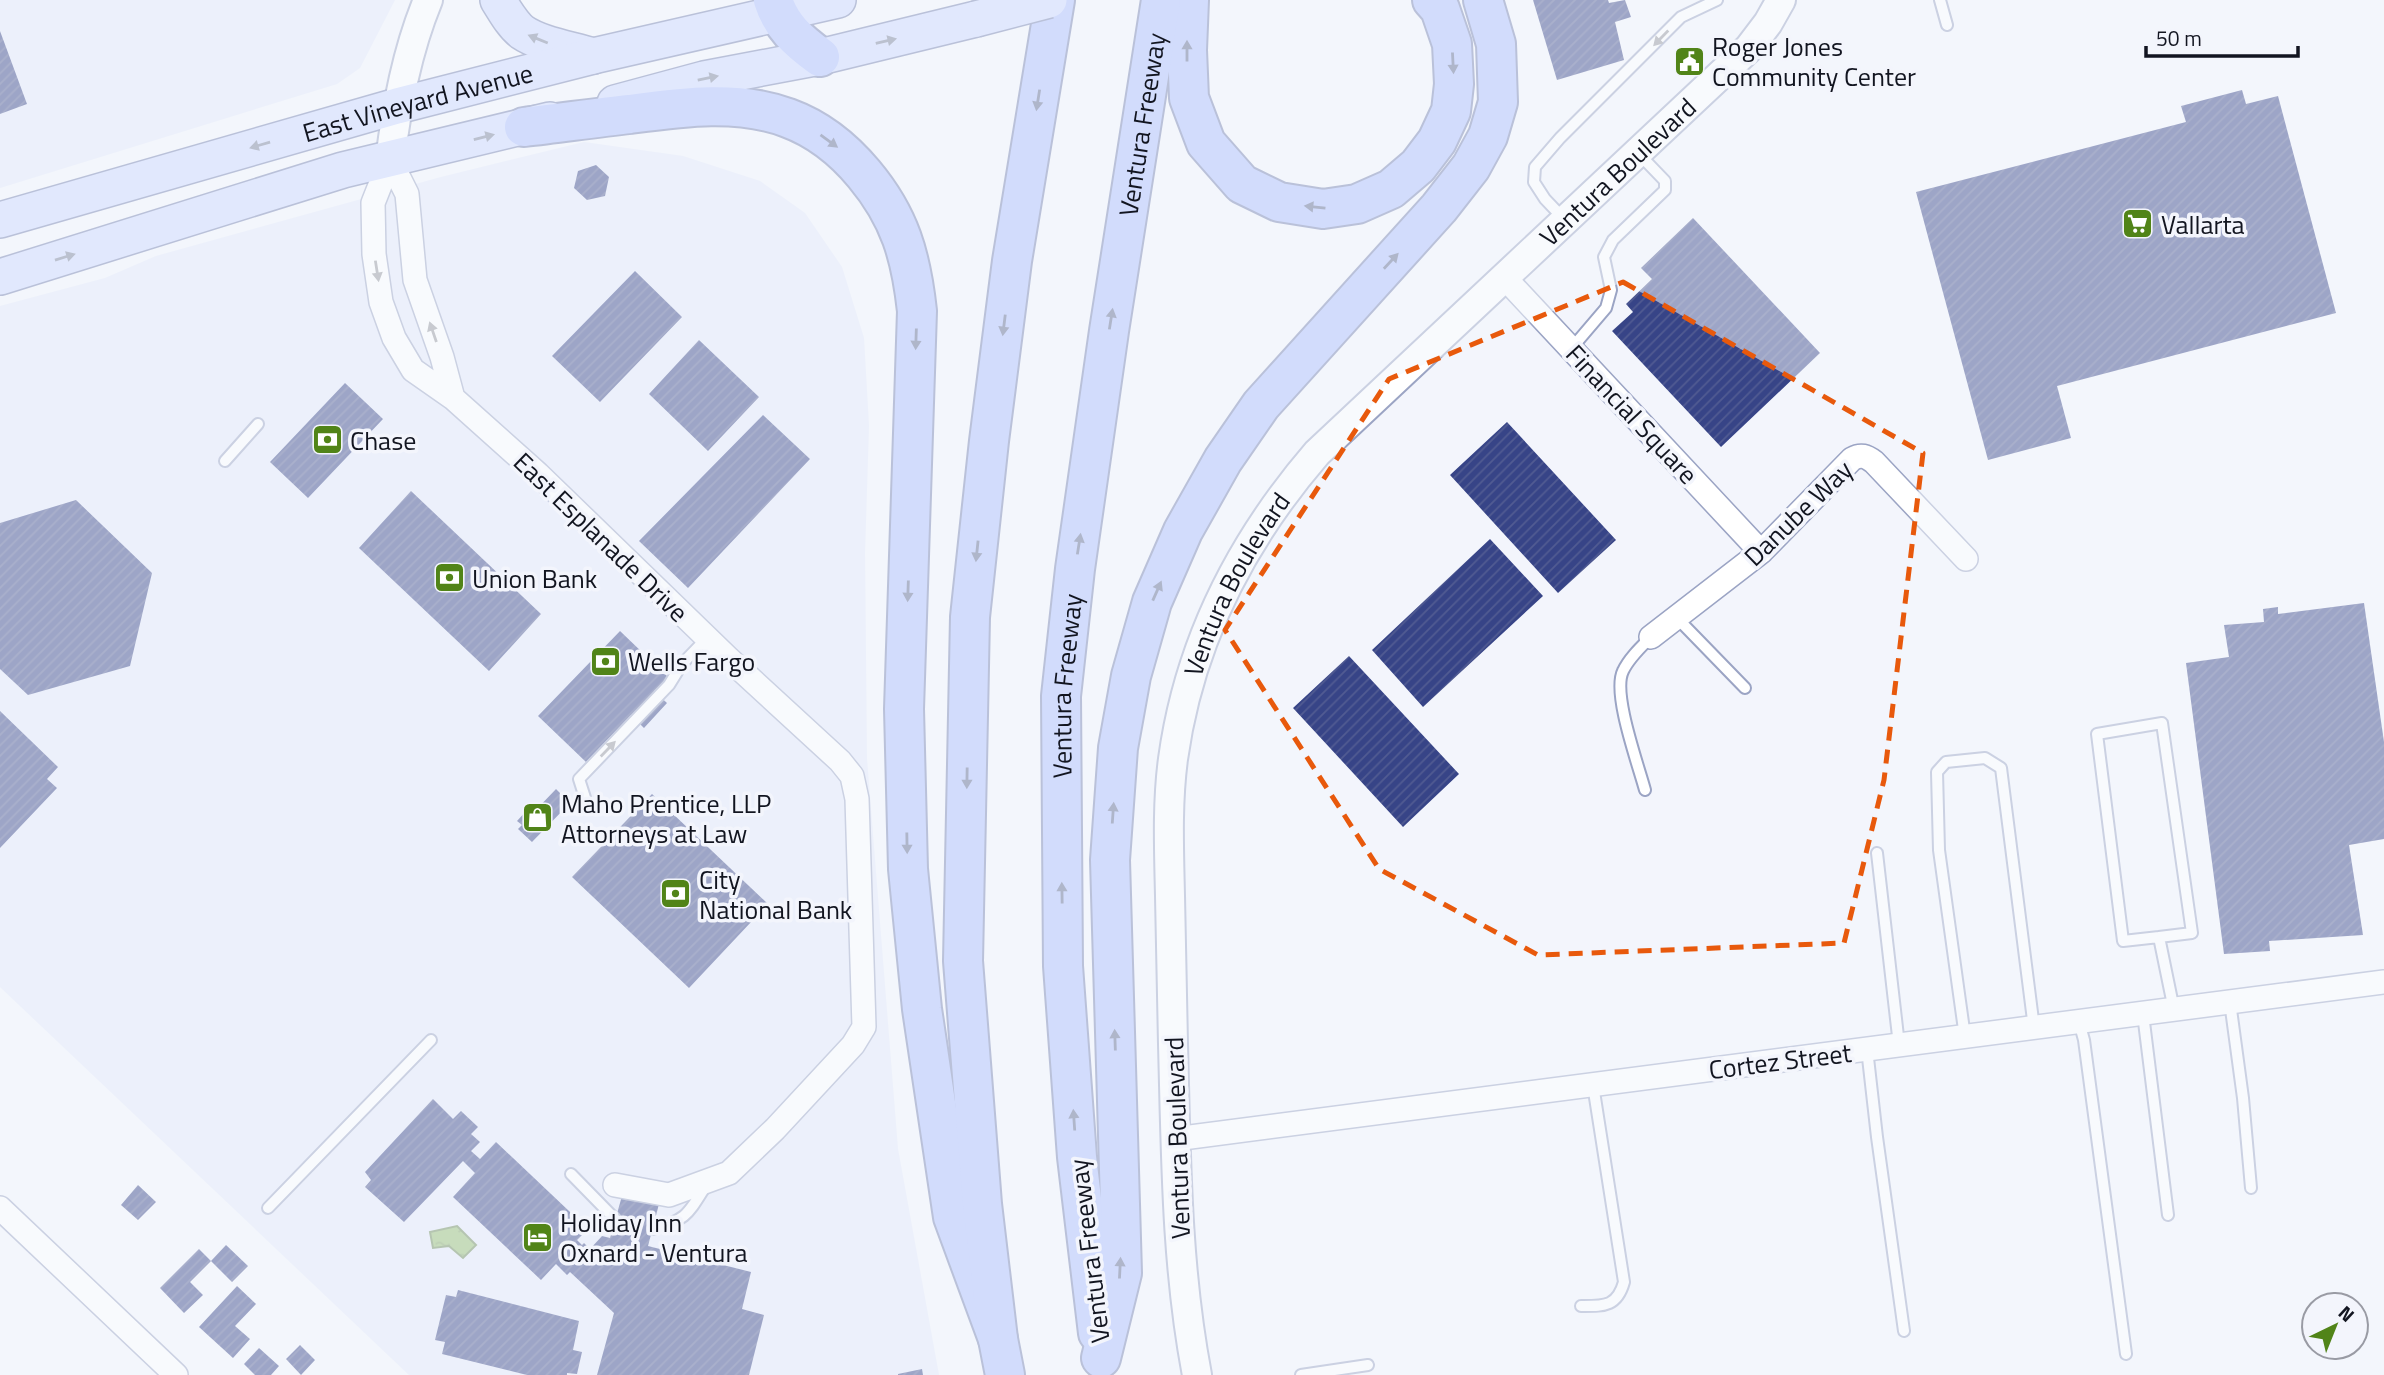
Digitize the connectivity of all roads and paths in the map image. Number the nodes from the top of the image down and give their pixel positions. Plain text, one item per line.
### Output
1 (428, 0) edge
2 (498, 0) edge
3 (838, 0) edge
4 (1161, 0) edge
5 (1189, 0) edge
6 (1432, 0) edge
7 (1483, 0) edge
8 (1717, 0) edge
9 (1781, 0) edge
10 (1940, 0) edge
11 (775, 7) edge
12 (1048, 8) edge
13 (1947, 25) dead end
14 (593, 56) junction
15 (820, 57) junction
16 (397, 106) junction
17 (524, 127) junction
18 (1637, 152) junction
19 (382, 161) junction
20 (0, 219) edge
21 (1565, 220) junction
22 (0, 277) edge
23 (1504, 277) junction
24 (1571, 349) junction
25 (453, 398) junction
26 (257, 424) dead end
27 (225, 461) dead end
28 (1761, 552) junction
29 (1966, 559) dead end
30 (1676, 617) junction
31 (1651, 637) joint
32 (707, 638) junction
33 (1745, 688) dead end
34 (1645, 790) dead end
35 (587, 804) dead end
36 (1877, 853) dead end
37 (2159, 937) junction
38 (2384, 982) edge
39 (2230, 1002) junction
40 (2174, 1010) junction
41 (2143, 1014) junction
42 (2079, 1022) junction
43 (2034, 1028) junction
44 (1965, 1037) junction
45 (431, 1040) dead end
46 (1899, 1045) junction
47 (1867, 1049) junction
48 (1593, 1085) junction
49 (1175, 1139) junction
50 (571, 1174) dead end
51 (708, 1182) junction
52 (615, 1185) dead end
53 (2251, 1188) dead end
54 (0, 1208) edge
55 (268, 1208) dead end
56 (2168, 1215) dead end
57 (615, 1219) dead end
58 (653, 1229) dead end
59 (1581, 1306) dead end
60 (1905, 1331) dead end
61 (2126, 1354) dead end
62 (1002, 1357) edge
63 (1368, 1365) dead end
64 (1103, 1366) edge
65 (176, 1375) edge
66 (1197, 1375) edge
67 (1301, 1375) edge

1 - 16 street
14 -> 2 main road
3 - 11 main road, East Vineyard Avenue
64 -> 4 highway, Ventura Freeway
6 -> 5 highway
64 -> 7 highway
8 -> 21 lane
9 - 18 street, Ventura Boulevard
10 - 13 lane
11 - 14 main road, East Vineyard Avenue
11 - 15 highway
15 -> 12 main road, East Vineyard Avenue, bridge
12 -> 62 highway
14 - 16 main road, East Vineyard Avenue
17 -> 15 main road, East Vineyard Avenue
16 - 19 street
16 -> 20 main road, East Vineyard Avenue
19 -> 17 main road, East Vineyard Avenue
17 -> 62 highway
18 - 21 street, Ventura Boulevard
18 - 24 lane
22 -> 19 main road, East Vineyard Avenue
25 -> 19 street
19 -> 25 street, East Esplanade Drive
21 - 23 street, Ventura Boulevard
23 - 24 street, Financial Square
23 - 49 street, Ventura Boulevard
24 - 28 street, Financial Square
25 - 32 street, East Esplanade Drive
26 - 27 lane
28 - 29 street, Danube Way
28 - 30 street, Danube Way
30 - 31 street, Danube Way
30 - 33 lane
31 - 34 lane
35 -> 32 lane
32 - 51 street, East Esplanade Drive
36 - 46 lane
37 - 37 lane
37 - 40 lane
38 - 39 street, Cortez Street
39 - 40 street, Cortez Street
39 - 53 lane
40 - 41 street, Cortez Street
41 - 42 street, Cortez Street
41 - 56 lane
42 - 43 street, Cortez Street
42 - 61 lane
43 - 44 street, Cortez Street
43 - 44 lane
44 - 46 street, Cortez Street
45 - 55 lane
46 - 47 street, Cortez Street
47 - 48 street, Cortez Street
47 - 60 lane
48 - 49 street, Cortez Street
48 - 59 lane
49 - 66 street, Ventura Boulevard
50 - 57 lane
51 - 52 street, East Esplanade Drive
51 - 58 lane
54 - 65 street
63 - 67 lane

